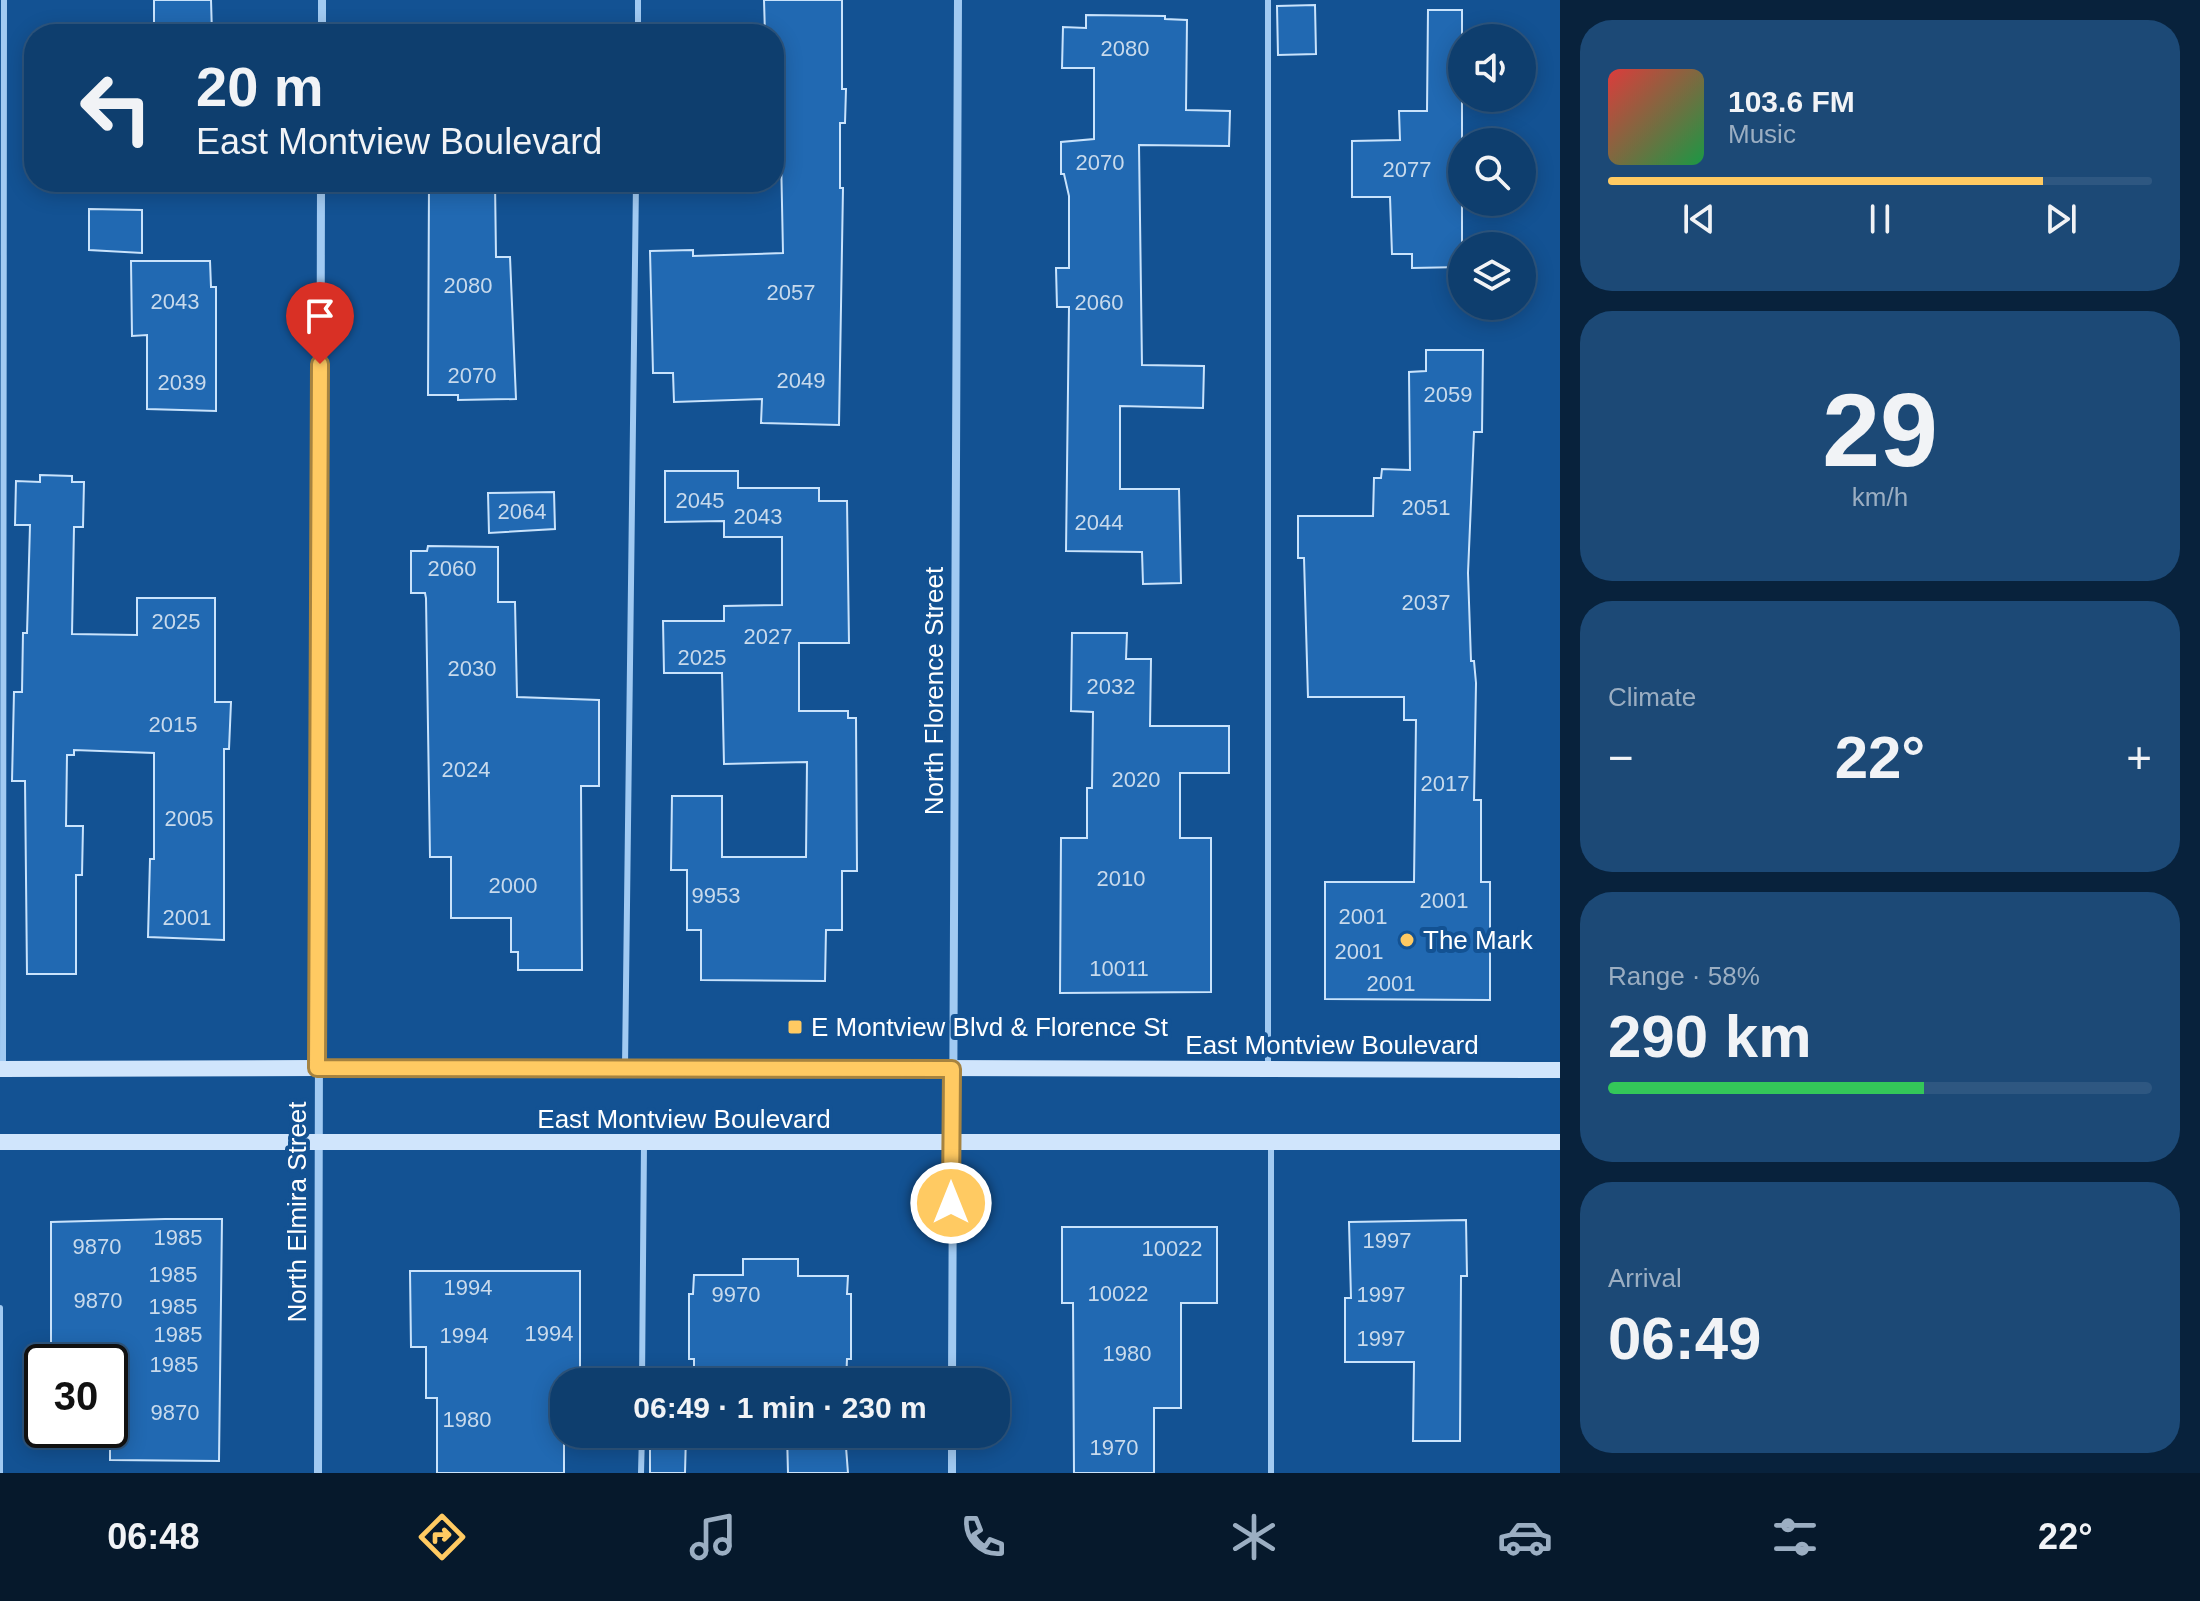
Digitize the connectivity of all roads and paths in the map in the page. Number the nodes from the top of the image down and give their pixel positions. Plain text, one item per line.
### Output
1 (4, 0) edge
2 (322, 0) edge
3 (638, 0) edge
4 (958, 0) edge
5 (1268, 0) edge
6 (322, 24) edge
7 (638, 24) edge
8 (321, 192) edge
9 (636, 192) edge
10 (625, 1067) junction
11 (317, 1068) junction
12 (1, 1069) edge
13 (952, 1069) junction
14 (1268, 1069) junction
15 (1560, 1070) edge
16 (0, 1142) edge
17 (1560, 1142) edge
18 (316, 1143) junction
19 (644, 1143) junction
20 (951, 1144) junction
21 (1271, 1144) junction
22 (0, 1308) edge
23 (642, 1368) edge
24 (952, 1368) edge
25 (642, 1448) edge
26 (952, 1448) edge
27 (0, 1473) edge
28 (318, 1473) edge
29 (641, 1473) edge
30 (952, 1473) edge
31 (1271, 1473) edge

1 - 12 lane
2 - 6 street
3 - 7 lane
4 - 13 street, North Florence Street
5 - 14 lane
8 - 11 street, North Elmira Street
9 - 10 lane
10 - 11 main road, East Montview Boulevard
10 - 13 main road, East Montview Boulevard
11 - 12 main road, East Montview Boulevard
11 - 18 street, North Elmira Street
13 - 14 main road, East Montview Boulevard
13 - 20 street, North Florence Street
14 - 15 main road, East Montview Boulevard
16 - 18 main road, East Montview Boulevard
17 - 21 main road, East Montview Boulevard
18 - 19 main road, East Montview Boulevard
18 - 28 street, North Elmira Street
19 - 20 main road, East Montview Boulevard
19 - 23 lane
20 - 21 main road, East Montview Boulevard
20 - 24 street, North Florence Street
21 - 31 lane
22 - 27 lane
25 - 29 lane
26 - 30 street

